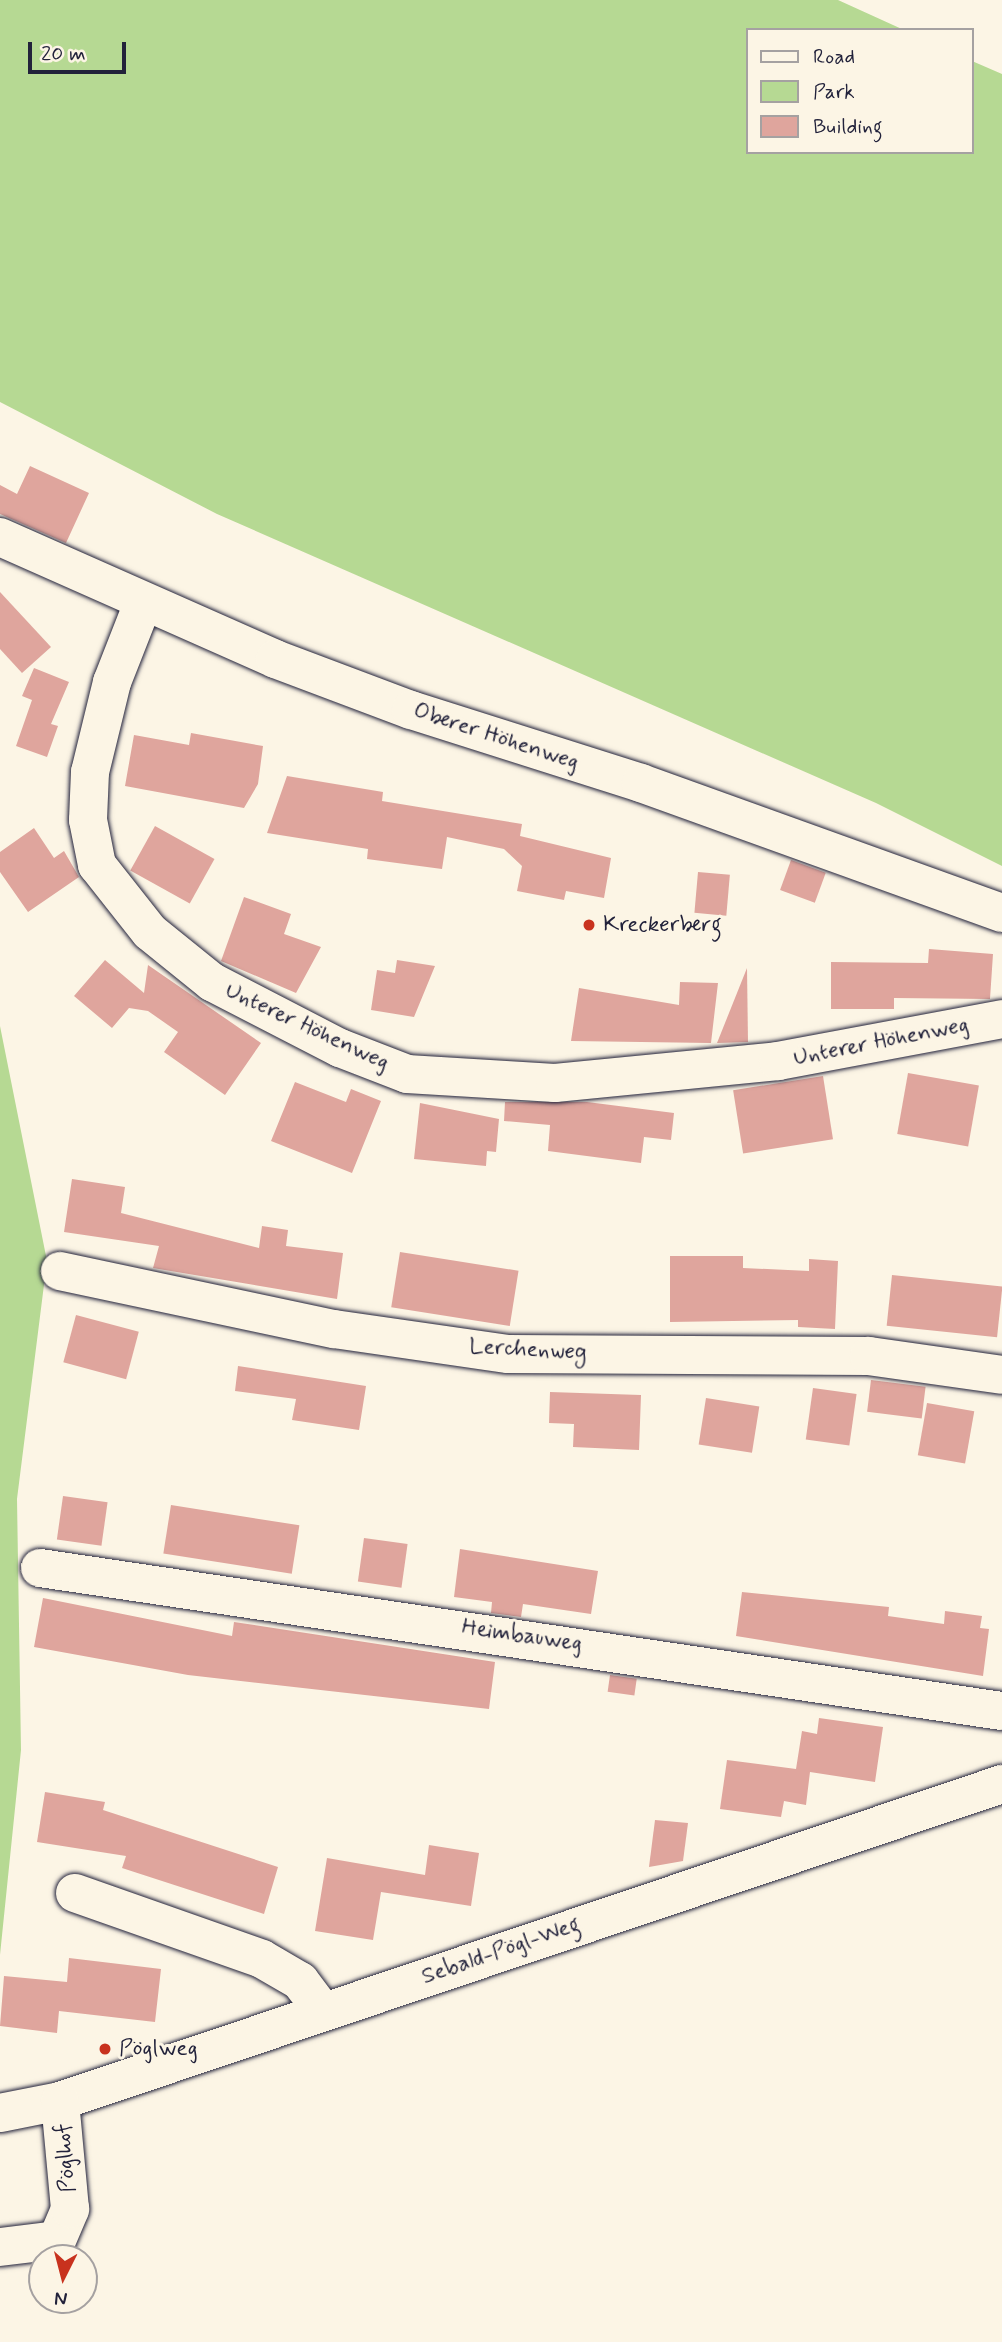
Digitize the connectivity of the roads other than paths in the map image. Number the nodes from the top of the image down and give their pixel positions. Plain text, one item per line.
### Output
1 (0, 537) edge
2 (143, 603) junction
3 (1002, 913) edge
4 (1002, 1019) edge
5 (61, 1271) dead end
6 (1002, 1375) edge
7 (40, 1568) dead end
8 (1002, 1711) edge
9 (1002, 1784) edge
10 (75, 1893) dead end
11 (323, 2011) junction
12 (60, 2101) junction
13 (0, 2113) edge
14 (0, 2247) edge

1 - 2 street, Oberer Höhenweg
2 - 3 street, Oberer Höhenweg
2 - 4 street, Unterer Höhenweg
5 - 6 street, Lerchenweg
7 - 8 street, Heimbauweg
9 - 11 street, Sebald-Pögl-Weg
10 - 11 street
11 - 12 street, Sebald-Pögl-Weg
12 - 13 street, Sebald-Pögl-Weg
12 - 14 street, Pöglhof

